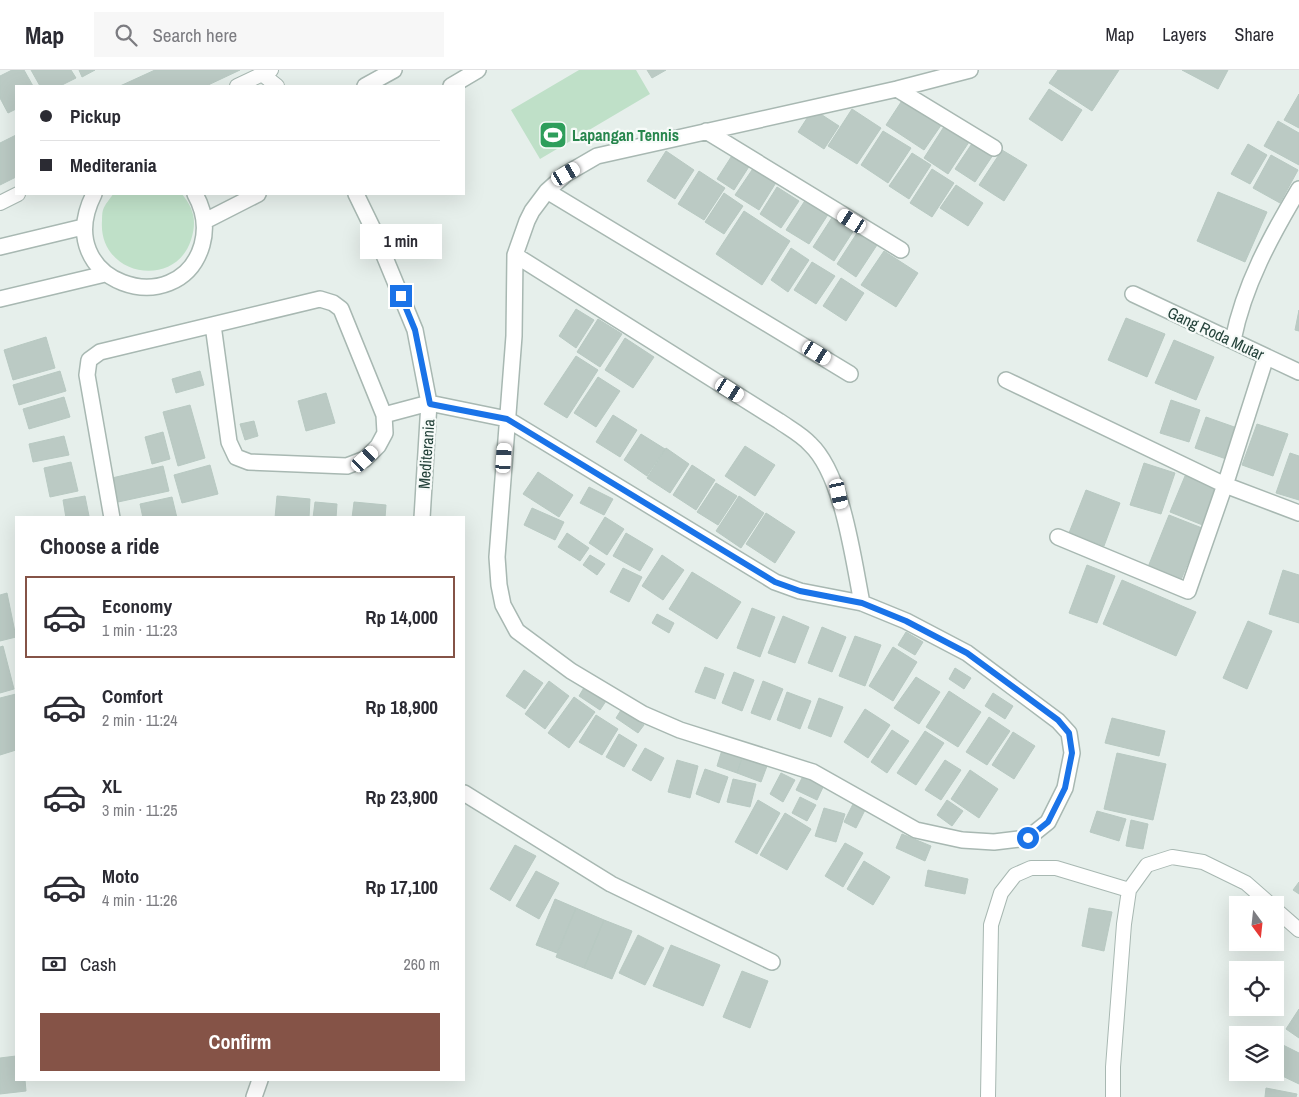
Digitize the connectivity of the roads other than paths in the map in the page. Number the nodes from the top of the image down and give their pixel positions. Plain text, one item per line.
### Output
1 (394, 70) edge
2 (478, 70) edge
3 (970, 70) edge
4 (267, 72) edge
5 (240, 85) edge
6 (276, 85) edge
7 (367, 85) edge
8 (453, 85) edge
9 (897, 89) junction
10 (706, 131) junction
11 (994, 148) dead end
12 (1299, 189) edge
13 (547, 191) junction
14 (16, 195) edge
15 (93, 195) edge
16 (196, 195) edge
17 (256, 195) edge
18 (356, 195) edge
19 (0, 203) edge
20 (205, 221) junction
21 (84, 227) junction
22 (0, 247) edge
23 (901, 250) dead end
24 (515, 255) junction
25 (105, 274) junction
26 (1133, 294) dead end
27 (0, 299) edge
28 (213, 325) junction
29 (1233, 340) junction
30 (1266, 357) junction
31 (1299, 372) edge
32 (850, 374) dead end
33 (1006, 380) dead end
34 (430, 404) junction
35 (384, 415) junction
36 (507, 419) junction
37 (1225, 485) junction
38 (1299, 513) edge
39 (112, 516) edge
40 (422, 516) edge
41 (1058, 537) dead end
42 (862, 603) junction
43 (465, 794) edge
44 (1130, 890) junction
45 (1261, 896) edge
46 (1284, 917) edge
47 (1299, 930) edge
48 (772, 962) dead end
49 (260, 1081) edge
50 (254, 1097) edge
51 (988, 1097) edge
52 (1113, 1097) edge

1 - 7 street
2 - 8 street
3 - 9 street
4 - 5 lane
4 - 6 lane
9 - 10 street
9 - 11 street
10 - 13 street
10 - 23 street
12 - 29 street
13 - 24 street
13 - 32 street
14 - 19 lane
15 - 21 street
16 - 20 street
17 - 20 street
18 - 34 street, Mediterania
20 - 25 street
21 - 22 street
21 - 25 street
24 - 36 street
24 - 42 street
25 - 27 street
26 - 29 street, Gang Roda Mutar
28 - 35 street
28 - 35 street
28 - 39 street
29 - 30 street, Gang Roda Mutar
30 - 31 street, Gang Roda Mutar
30 - 37 street
33 - 37 street
34 - 35 street
34 - 36 street
34 - 40 street, Mediterania
36 - 42 street
36 - 42 street
37 - 38 street
37 - 41 street
43 - 48 street
44 - 45 lane
44 - 51 lane
44 - 52 lane
46 - 47 lane
49 - 50 street

